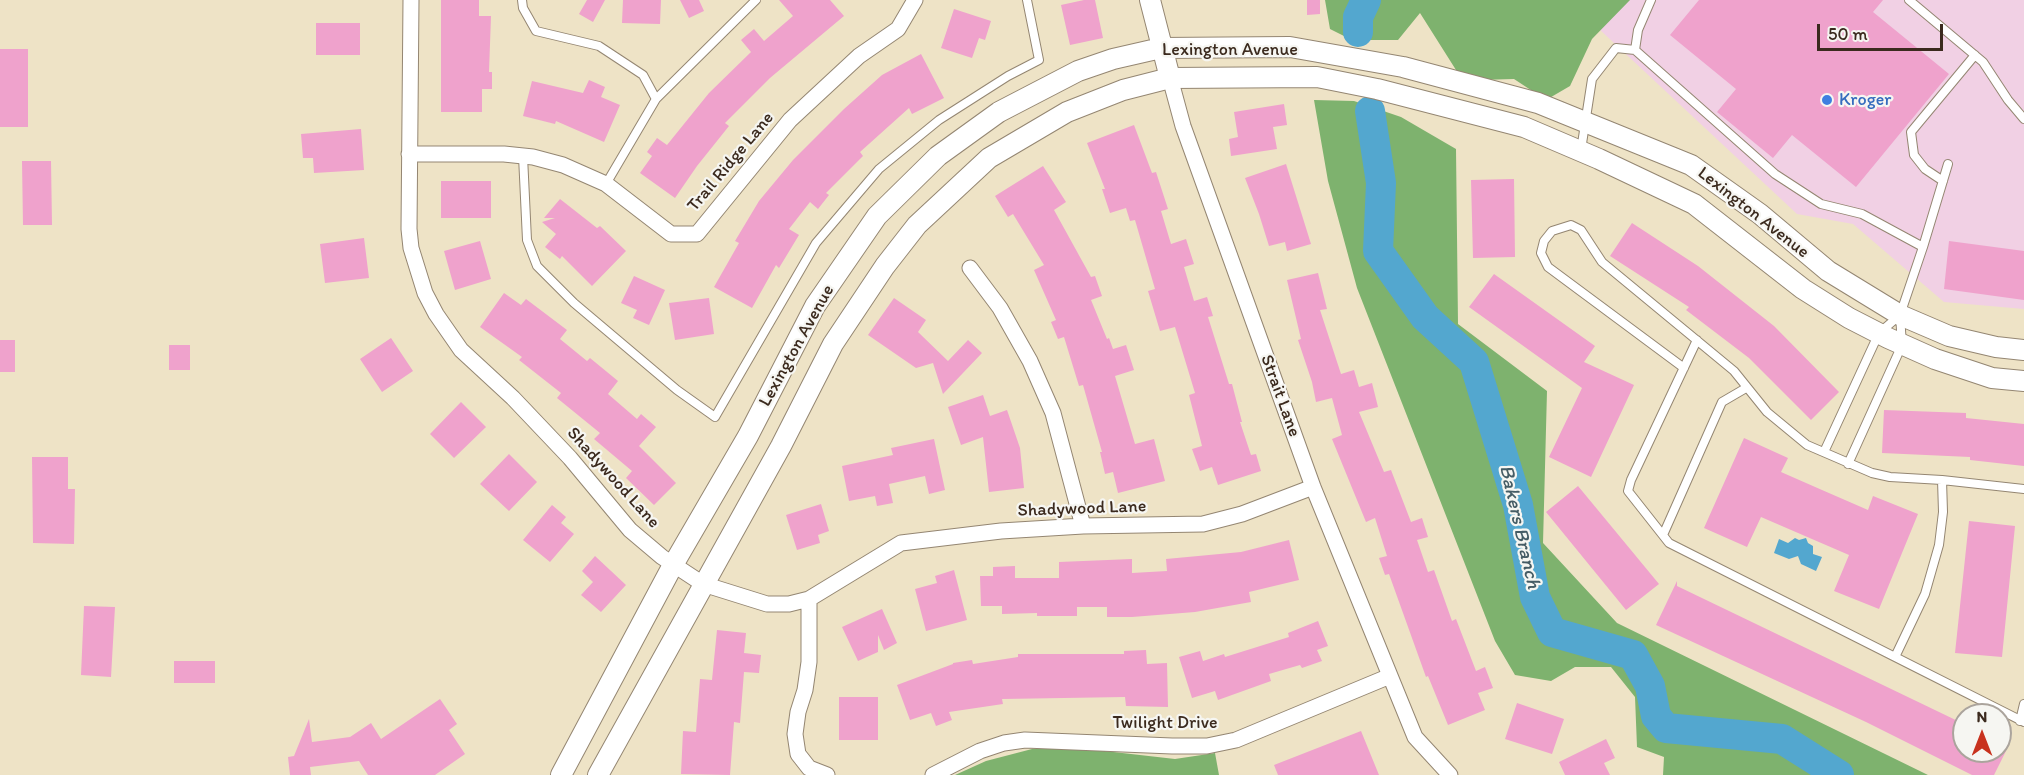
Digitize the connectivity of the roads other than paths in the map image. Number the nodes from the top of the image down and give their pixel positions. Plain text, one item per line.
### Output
1 (411, 0) edge
2 (522, 0) edge
3 (756, 0) edge
4 (915, 0) edge
5 (1027, 0) edge
6 (1150, 0) edge
7 (1651, 0) edge
8 (1909, 0) edge
9 (1161, 48) junction
10 (1635, 51) junction
11 (1975, 55) junction
12 (1170, 78) junction
13 (656, 99) junction
14 (2024, 119) edge
15 (1586, 121) junction
16 (1581, 151) junction
17 (409, 154) junction
18 (523, 156) junction
19 (1948, 164) dead end
20 (1943, 181) junction
21 (606, 184) junction
22 (1923, 247) junction
23 (970, 268) dead end
24 (1900, 315) junction
25 (1879, 333) junction
26 (1697, 340) junction
27 (1902, 345) junction
28 (2024, 350) edge
29 (1684, 368) junction
30 (2024, 381) edge
31 (1746, 388) junction
32 (1824, 452) junction
33 (1848, 464) junction
34 (1942, 480) junction
35 (1313, 487) junction
36 (2024, 489) edge
37 (1083, 526) junction
38 (1663, 535) junction
39 (673, 565) junction
40 (703, 584) junction
41 (809, 598) junction
42 (1896, 657) junction
43 (1390, 676) junction
44 (2024, 704) edge
45 (2022, 722) edge
46 (561, 775) edge
47 (598, 775) edge
48 (828, 775) edge
49 (933, 775) edge
50 (1450, 775) edge

1 - 17 street, Shadywood Lane
2 - 13 lane
3 - 13 lane
4 - 21 street, Trail Ridge Lane
5 - 18 lane
6 - 9 street, Strait Lane
7 - 10 lane
8 - 11 lane
9 - 12 street, Strait Lane
9 - 15 street, Lexington Avenue
9 - 39 street, Lexington Avenue
10 - 15 lane
10 - 22 lane
11 - 14 lane
11 - 20 lane
12 - 16 street, Lexington Avenue
12 - 35 street, Strait Lane
12 - 40 street, Lexington Avenue
13 - 21 lane
15 - 16 lane
15 - 24 street, Lexington Avenue
16 - 25 street, Lexington Avenue
17 - 18 street, Trail Ridge Lane
17 - 39 street, Shadywood Lane
18 - 21 street, Trail Ridge Lane
19 - 20 lane
20 - 22 lane
22 - 24 lane
23 - 37 street
24 - 25 lane
24 - 27 lane
24 - 28 street, Lexington Avenue
25 - 27 street, Lexington Avenue
25 - 32 lane
26 - 29 lane
26 - 29 lane
26 - 31 lane
27 - 30 street, Lexington Avenue
27 - 33 lane
29 - 38 lane
31 - 32 lane
31 - 38 lane
32 - 33 lane
33 - 34 lane
34 - 36 lane
34 - 42 lane
35 - 37 street, Shadywood Lane
35 - 43 street, Strait Lane
37 - 41 street, Shadywood Lane
38 - 42 lane
39 - 40 street, Shadywood Lane
39 - 46 street, Lexington Avenue
40 - 41 street, Shadywood Lane
40 - 47 street, Lexington Avenue
41 - 48 street
42 - 45 lane
43 - 49 street, Twilight Drive
43 - 50 street, Strait Lane
44 - 45 lane

